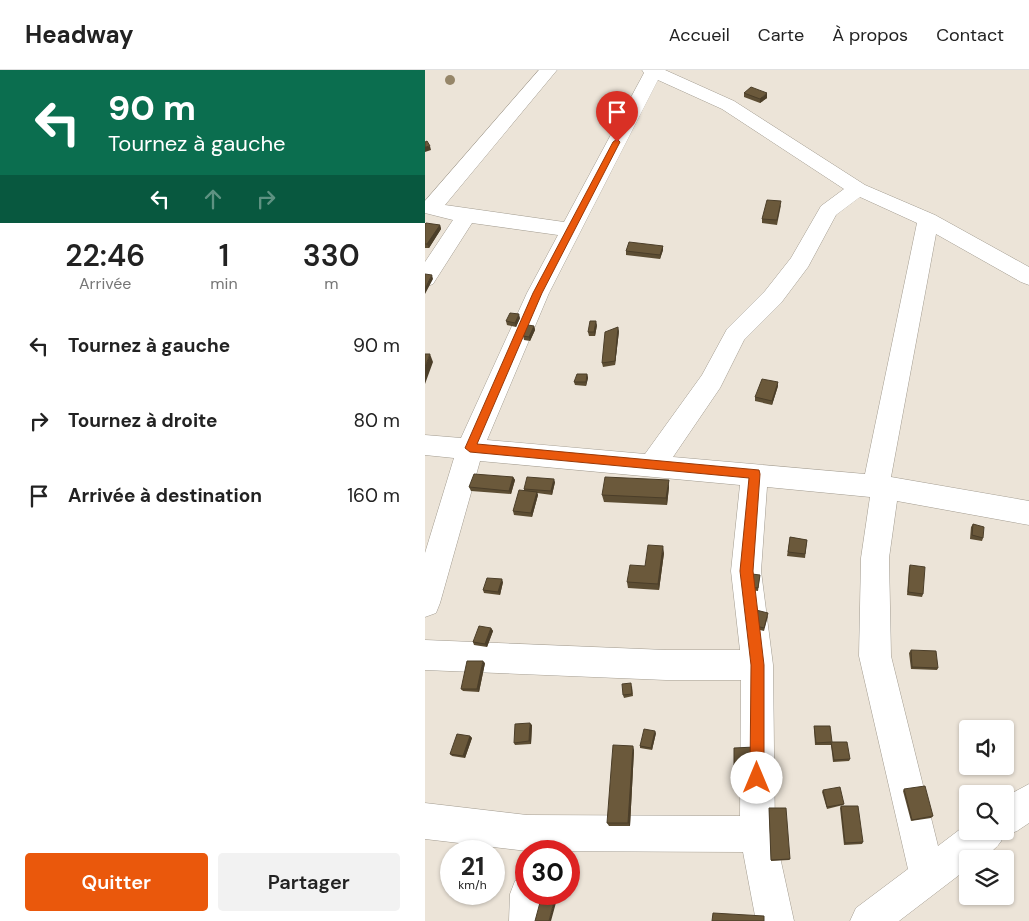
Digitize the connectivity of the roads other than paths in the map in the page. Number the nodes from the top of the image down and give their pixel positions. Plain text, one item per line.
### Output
1 (548, 70) edge
2 (653, 70) edge
3 (858, 189) junction
4 (428, 208) edge
5 (466, 216) junction
6 (928, 220) junction
7 (570, 230) junction
8 (1029, 277) edge
9 (425, 279) edge
10 (425, 445) edge
11 (470, 448) junction
12 (653, 464) junction
13 (755, 474) junction
14 (880, 487) junction
15 (1029, 513) edge
16 (425, 602) edge
17 (425, 655) edge
18 (757, 665) junction
19 (1029, 801) edge
20 (1014, 812) edge
21 (425, 821) edge
22 (757, 834) junction
23 (517, 840) edge
24 (580, 840) edge
25 (976, 840) edge
26 (928, 876) junction
27 (527, 905) edge
28 (528, 921) edge
29 (775, 921) edge
30 (869, 921) edge

1 - 4 street
2 - 3 street
2 - 7 street
3 - 6 street
3 - 12 street
4 - 5 street
5 - 7 street
5 - 9 street
6 - 8 street
6 - 14 street
7 - 11 street
10 - 11 street
11 - 12 street
11 - 16 street
12 - 13 street
13 - 14 street
13 - 18 street
14 - 15 street
14 - 26 street
17 - 18 street
18 - 22 street
19 - 20 street
21 - 23 street
22 - 24 street
22 - 29 street
25 - 26 street
26 - 30 street
27 - 28 street

